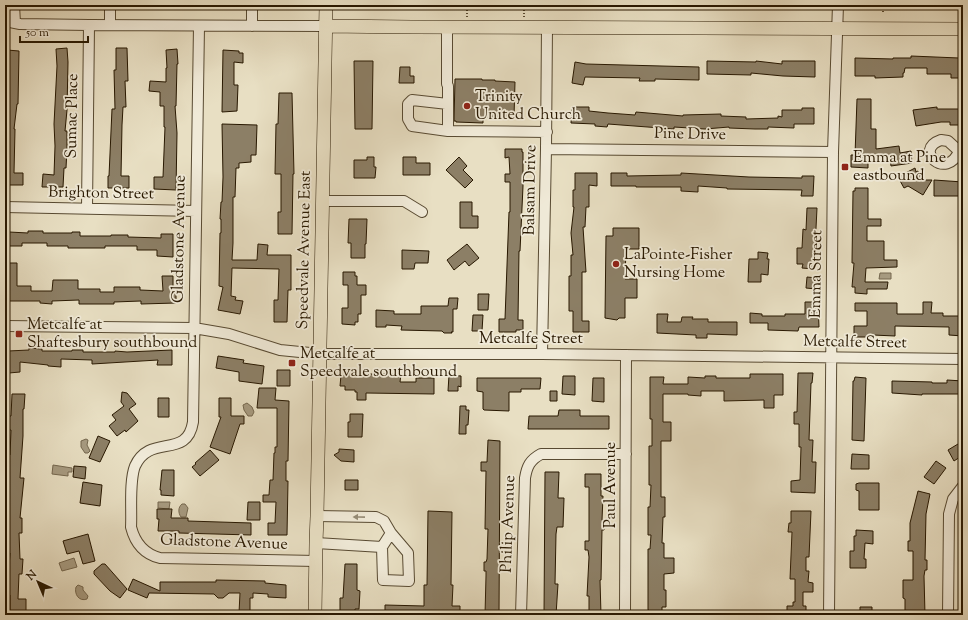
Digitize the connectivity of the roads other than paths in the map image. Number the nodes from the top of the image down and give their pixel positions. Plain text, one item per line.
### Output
1 (14, 5) edge
2 (110, 5) edge
3 (252, 5) edge
4 (326, 5) edge
5 (838, 5) edge
6 (10, 22) edge
7 (89, 25) junction
8 (110, 25) junction
9 (199, 26) junction
10 (252, 26) junction
11 (326, 26) junction
12 (447, 27) junction
13 (547, 27) junction
14 (837, 29) junction
15 (963, 29) edge
16 (448, 104) junction
17 (448, 131) junction
18 (547, 132) junction
19 (546, 148) junction
20 (833, 152) junction
21 (323, 201) junction
22 (5, 207) edge
23 (87, 208) junction
24 (196, 211) junction
25 (422, 212) dead end
26 (5, 326) edge
27 (194, 328) junction
28 (320, 354) junction
29 (542, 354) junction
30 (626, 355) junction
31 (831, 358) junction
32 (963, 359) edge
33 (626, 454) junction
34 (963, 486) edge
35 (317, 516) junction
36 (391, 533) junction
37 (316, 543) junction
38 (382, 547) junction
39 (316, 561) junction
40 (315, 615) edge
41 (521, 615) edge
42 (625, 615) edge
43 (829, 615) edge
44 (948, 615) edge

1 - 6 street
2 - 8 street
3 - 10 street
4 - 11 main road, Speedvale Avenue East
5 - 14 street, Emma Street
6 - 7 street
7 - 8 street
7 - 23 street, Sumac Place
8 - 9 street
9 - 10 street
9 - 24 street, Gladstone Avenue
10 - 11 street
11 - 12 main road
11 - 21 main road, Speedvale Avenue East
12 - 13 main road
12 - 16 street
13 - 14 main road
13 - 18 street, Balsam Drive
14 - 15 main road
14 - 20 street, Emma Street
16 - 17 street
16 - 17 street
17 - 18 street
18 - 19 street, Balsam Drive
19 - 20 street, Pine Drive
19 - 29 street, Balsam Drive
20 - 31 street, Emma Street
21 - 25 street
21 - 28 main road, Speedvale Avenue East
22 - 23 street, Brighton Street
23 - 24 street, Brighton Street
24 - 27 street, Gladstone Avenue
26 - 27 street, Metcalfe Street
27 - 28 street, Metcalfe Street
27 - 39 street, Gladstone Avenue
28 - 29 street, Metcalfe Street
28 - 35 main road, Speedvale Avenue East
29 - 30 street, Metcalfe Street
30 - 31 street, Metcalfe Street
30 - 33 street, Paul Avenue
31 - 32 street, Metcalfe Street
31 - 43 street, Emma Street
33 - 41 street, Philip Avenue
33 - 42 street, Paul Avenue
34 - 44 street
36 -> 35 street
35 - 37 main road, Speedvale Avenue East
36 - 38 street
36 - 38 street
37 - 38 street
37 - 39 main road, Speedvale Avenue East
39 - 40 main road, Speedvale Avenue East

